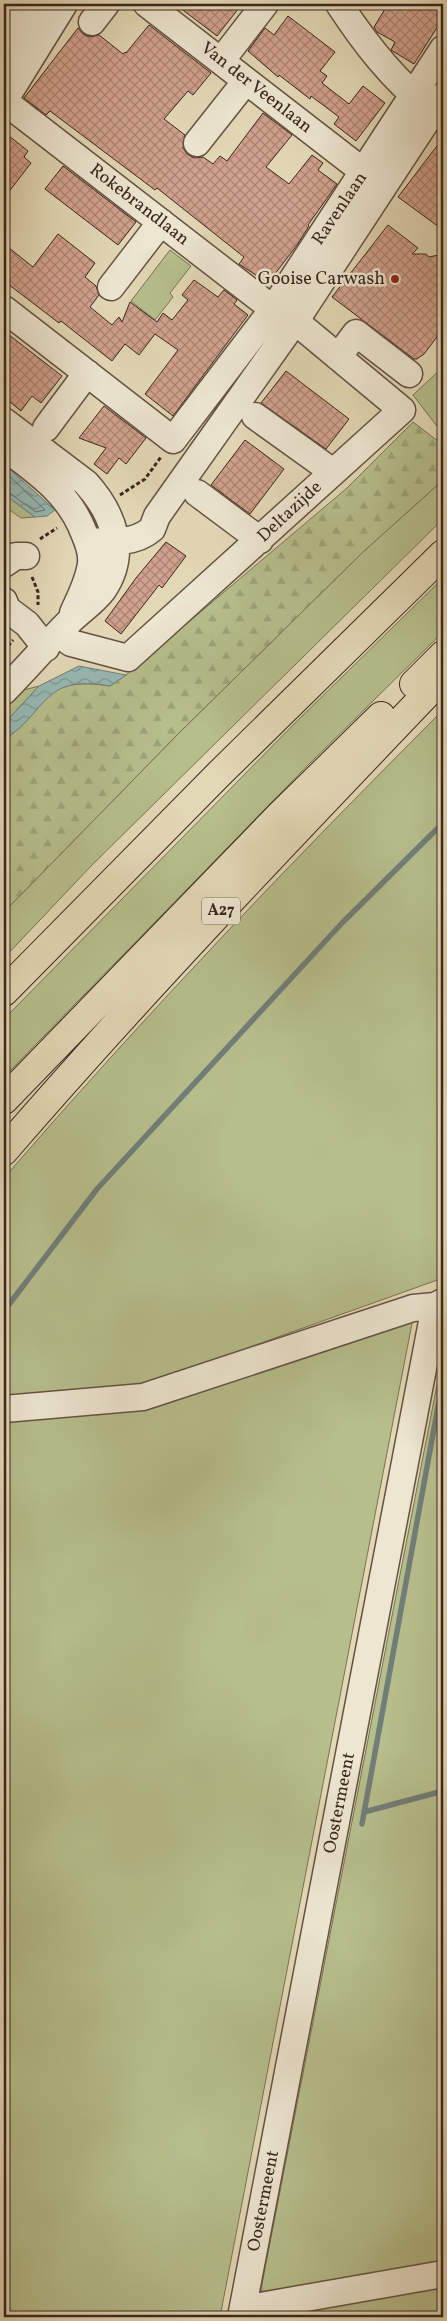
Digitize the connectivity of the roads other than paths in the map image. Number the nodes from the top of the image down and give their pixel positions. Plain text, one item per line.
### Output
1 (8, 4) edge
2 (37, 4) edge
3 (64, 4) edge
4 (147, 4) edge
5 (266, 4) edge
6 (339, 4) edge
7 (4, 11) edge
8 (443, 49) edge
9 (4, 55) edge
10 (221, 61) junction
11 (246, 81) junction
12 (4, 101) edge
13 (434, 105) edge
14 (197, 143) dead end
15 (364, 172) junction
16 (161, 222) junction
17 (111, 286) dead end
18 (4, 309) edge
19 (284, 315) junction
20 (338, 357) junction
21 (87, 373) junction
22 (409, 374) dead end
23 (255, 416) dead end
24 (4, 420) edge
25 (46, 428) dead end
26 (4, 447) edge
27 (333, 472) junction
28 (197, 492) dead end
29 (110, 525) junction
30 (260, 540) junction
31 (88, 541) junction
32 (443, 554) edge
33 (4, 600) edge
34 (58, 635) junction
35 (443, 655) edge
36 (443, 677) edge
37 (4, 692) edge
38 (4, 992) edge
39 (4, 1100) edge
40 (4, 1151) edge
41 (439, 1304) edge
42 (4, 1409) edge
43 (443, 2274) edge
44 (242, 2313) edge

1 - 7 street
2 - 9 street
3 - 12 street
4 - 10 street, Van der Veenlaan
5 - 10 street
6 - 13 street
8 - 13 street
10 - 11 street, Van der Veenlaan
11 - 14 street
11 - 15 street, Van der Veenlaan
12 - 16 street, Rokebrandlaan
13 - 15 street, Ravenlaan
13 - 19 street
15 - 19 street, Ravenlaan
16 - 17 street
16 - 19 street, Rokebrandlaan
18 - 21 street
19 - 20 street, Deltazijde
19 - 21 street, Ravenlaan
19 - 29 street
20 - 22 street
20 - 27 street, Deltazijde
21 - 25 street
23 - 27 street
24 - 29 street
26 - 31 street
27 - 30 street, Deltazijde
28 - 30 street
29 - 31 street
29 - 34 street
30 - 34 street, Deltazijde
31 - 34 street
32 - 38 highway
33 - 34 street
34 - 37 street
35 - 39 highway, A27
36 - 40 highway, A27
41 - 42 street
41 - 44 street, Oostermeent
43 - 44 street, Oostermeent

